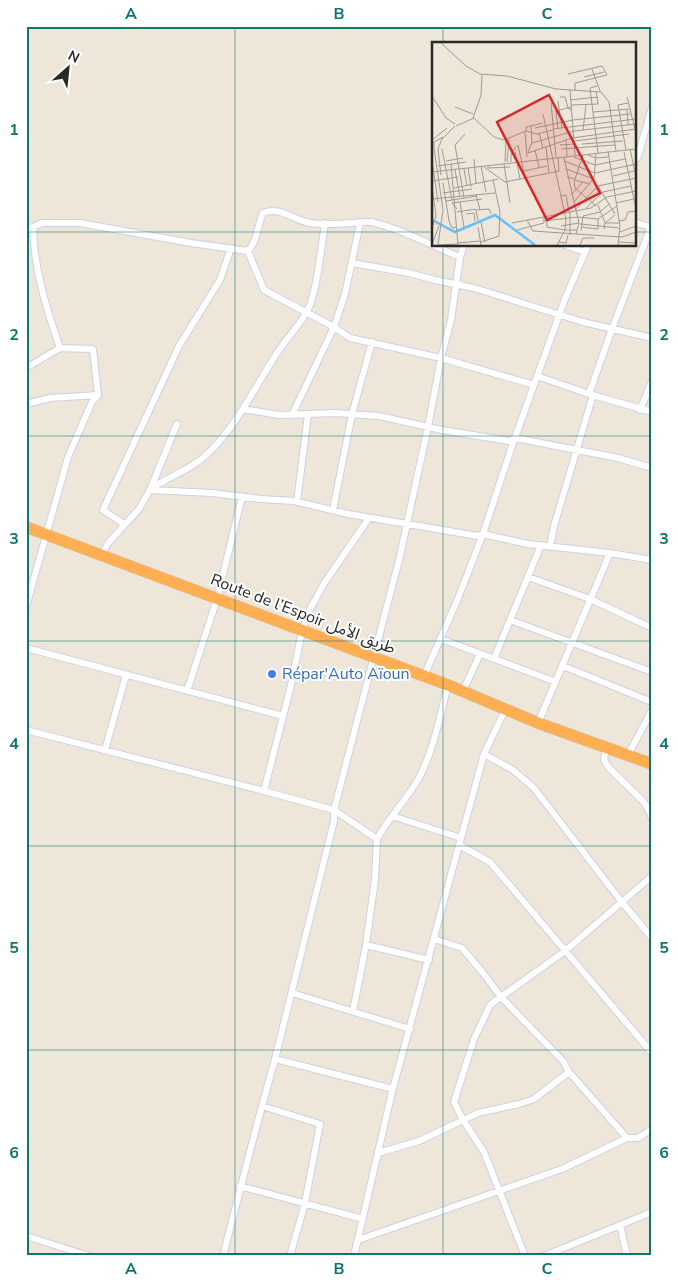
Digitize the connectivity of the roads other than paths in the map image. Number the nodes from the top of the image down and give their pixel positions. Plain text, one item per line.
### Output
1 (652, 107) edge
2 (636, 159) edge
3 (360, 222) junction
4 (636, 222) edge
5 (325, 223) junction
6 (651, 225) edge
7 (33, 227) junction
8 (26, 230) edge
9 (26, 237) edge
10 (432, 244) edge
11 (436, 246) edge
12 (464, 246) edge
13 (568, 246) edge
14 (588, 246) edge
15 (231, 248) junction
16 (248, 251) junction
17 (585, 252) junction
18 (460, 257) junction
19 (352, 263) junction
20 (455, 285) junction
21 (306, 312) junction
22 (560, 314) junction
23 (334, 327) junction
24 (612, 329) junction
25 (652, 338) edge
26 (372, 342) junction
27 (60, 348) junction
28 (440, 358) junction
29 (26, 368) edge
30 (538, 376) junction
31 (652, 381) edge
32 (534, 386) junction
33 (98, 395) junction
34 (591, 395) junction
35 (26, 404) edge
36 (243, 409) junction
37 (640, 410) junction
38 (652, 412) edge
39 (308, 414) junction
40 (352, 414) junction
41 (292, 415) junction
42 (177, 424) dead end
43 (428, 426) junction
44 (515, 438) junction
45 (577, 450) junction
46 (652, 468) edge
47 (150, 490) junction
48 (242, 497) junction
49 (297, 502) junction
50 (333, 510) junction
51 (369, 518) junction
52 (124, 524) junction
53 (407, 525) junction
54 (26, 526) edge
55 (47, 534) junction
56 (483, 534) junction
57 (541, 545) junction
58 (550, 546) junction
59 (610, 552) junction
60 (102, 555) junction
61 (652, 560) edge
62 (528, 577) junction
63 (28, 596) edge
64 (217, 599) junction
65 (590, 599) junction
66 (26, 607) edge
67 (510, 620) junction
68 (652, 628) edge
69 (302, 631) junction
70 (441, 639) junction
71 (573, 643) junction
72 (26, 648) edge
73 (480, 654) junction
74 (372, 657) junction
75 (494, 659) junction
76 (563, 666) junction
77 (652, 672) edge
78 (126, 675) junction
79 (424, 676) junction
80 (556, 682) junction
81 (448, 685) junction
82 (187, 691) junction
83 (463, 691) junction
84 (652, 702) edge
85 (505, 710) junction
86 (652, 710) edge
87 (283, 716) junction
88 (538, 723) junction
89 (26, 730) edge
90 (606, 747) junction
91 (105, 750) junction
92 (484, 754) junction
93 (628, 755) junction
94 (652, 764) edge
95 (264, 791) junction
96 (334, 810) junction
97 (392, 816) junction
98 (652, 819) edge
99 (377, 839) junction
100 (460, 842) junction
101 (652, 876) edge
102 (621, 901) junction
103 (652, 938) edge
104 (434, 939) junction
105 (366, 945) junction
106 (565, 951) junction
107 (428, 960) junction
108 (292, 993) junction
109 (501, 998) junction
110 (353, 1011) junction
111 (410, 1029) junction
112 (652, 1053) edge
113 (276, 1060) junction
114 (569, 1072) junction
115 (393, 1089) junction
116 (262, 1106) junction
117 (463, 1120) junction
118 (652, 1129) edge
119 (627, 1138) junction
120 (378, 1153) junction
121 (240, 1186) junction
122 (500, 1190) junction
123 (305, 1203) junction
124 (652, 1212) edge
125 (363, 1219) junction
126 (620, 1225) junction
127 (26, 1236) edge
128 (358, 1240) junction
129 (89, 1256) edge
130 (223, 1256) edge
131 (290, 1256) edge
132 (354, 1256) edge
133 (525, 1256) edge
134 (544, 1256) edge
135 (627, 1256) edge

1 - 2 street
3 - 5 street
3 - 10 street
3 - 19 street
4 - 6 street
5 - 16 street
5 - 21 street
6 - 24 street
7 - 8 street
7 - 9 street
7 - 15 street
7 - 27 street
11 - 18 street
12 - 18 street
13 - 17 street
14 - 17 street
15 - 16 street
15 - 52 street
16 - 21 street
17 - 22 street
18 - 20 street
19 - 20 street
19 - 23 street
20 - 22 street
20 - 28 street
21 - 23 street
21 - 36 street
22 - 24 street
22 - 30 street
23 - 26 street
23 - 41 street
24 - 25 street
24 - 34 street
26 - 28 street
26 - 40 street
27 - 29 street
27 - 33 street
28 - 32 street
28 - 43 street
30 - 32 street
30 - 34 street
31 - 37 street
32 - 44 street
33 - 35 street
33 - 55 street
34 - 37 street
34 - 45 street
36 - 41 street
36 - 47 street
37 - 38 street
39 - 40 street
39 - 41 street
39 - 49 street
40 - 43 street
40 - 50 street
42 - 47 street
43 - 44 street
43 - 53 street
44 - 45 street
44 - 56 street
45 - 46 street
45 - 58 street
47 - 48 street
47 - 52 street
48 - 49 street
48 - 64 street
49 - 50 street
50 - 51 street
51 - 53 street
51 - 69 street
52 - 60 street
53 - 56 street
53 - 74 street
54 - 55 highway, Route de l’Espoir طريق الأمل
55 - 60 highway, Route de l’Espoir طريق الأمل
55 - 63 street
56 - 57 street
56 - 70 street
57 - 58 street
57 - 62 street
58 - 59 street
59 - 61 street
59 - 65 street
60 - 64 highway, Route de l’Espoir طريق الأمل
62 - 65 street
62 - 67 street
63 - 66 street
64 - 69 highway, Route de l’Espoir طريق الأمل
64 - 82 street
65 - 68 street
65 - 71 street
67 - 71 street
67 - 75 street
69 - 74 highway, Route de l’Espoir طريق الأمل
69 - 87 street
70 - 73 street
70 - 79 street
71 - 76 street
71 - 77 street
72 - 78 street
73 - 75 street
73 - 83 street
74 - 79 highway, Route de l’Espoir طريق الأمل
74 - 96 street
75 - 80 street
76 - 80 street
76 - 84 street
78 - 82 street
78 - 91 street
79 - 81 highway, Route de l’Espoir طريق الأمل
80 - 88 street
81 - 83 highway, Route de l’Espoir طريق الأمل
81 - 97 street
82 - 87 street
83 - 85 highway, Route de l’Espoir طريق الأمل
85 - 88 highway, Route de l’Espoir طريق الأمل
85 - 92 street
86 - 93 street
87 - 95 street
88 - 90 highway, Route de l’Espoir طريق الأمل
89 - 91 street
90 - 93 highway, Route de l’Espoir طريق الأمل
90 - 98 street
91 - 95 street
92 - 100 street
92 - 102 street
93 - 94 highway, Route de l’Espoir طريق الأمل
95 - 96 street
96 - 99 street
96 - 108 street
97 - 99 street
97 - 100 street
99 - 105 street
100 - 104 street
100 - 106 street
101 - 102 street
102 - 103 street
102 - 106 street
104 - 107 street
104 - 109 street
105 - 107 street
105 - 110 street
106 - 109 street
106 - 112 street
107 - 111 street
108 - 110 street
108 - 113 street
109 - 114 street
109 - 117 street
110 - 111 street
111 - 115 street
113 - 115 street
113 - 116 street
114 - 117 street
114 - 119 street
115 - 120 street
116 - 121 street
116 - 123 street
117 - 120 street
117 - 122 street
118 - 119 street
119 - 122 street
120 - 125 street
121 - 123 street
121 - 130 street
122 - 128 street
122 - 133 street
123 - 125 street
123 - 131 street
124 - 126 street
125 - 128 street
126 - 134 street
126 - 135 street
127 - 129 street
128 - 132 street

